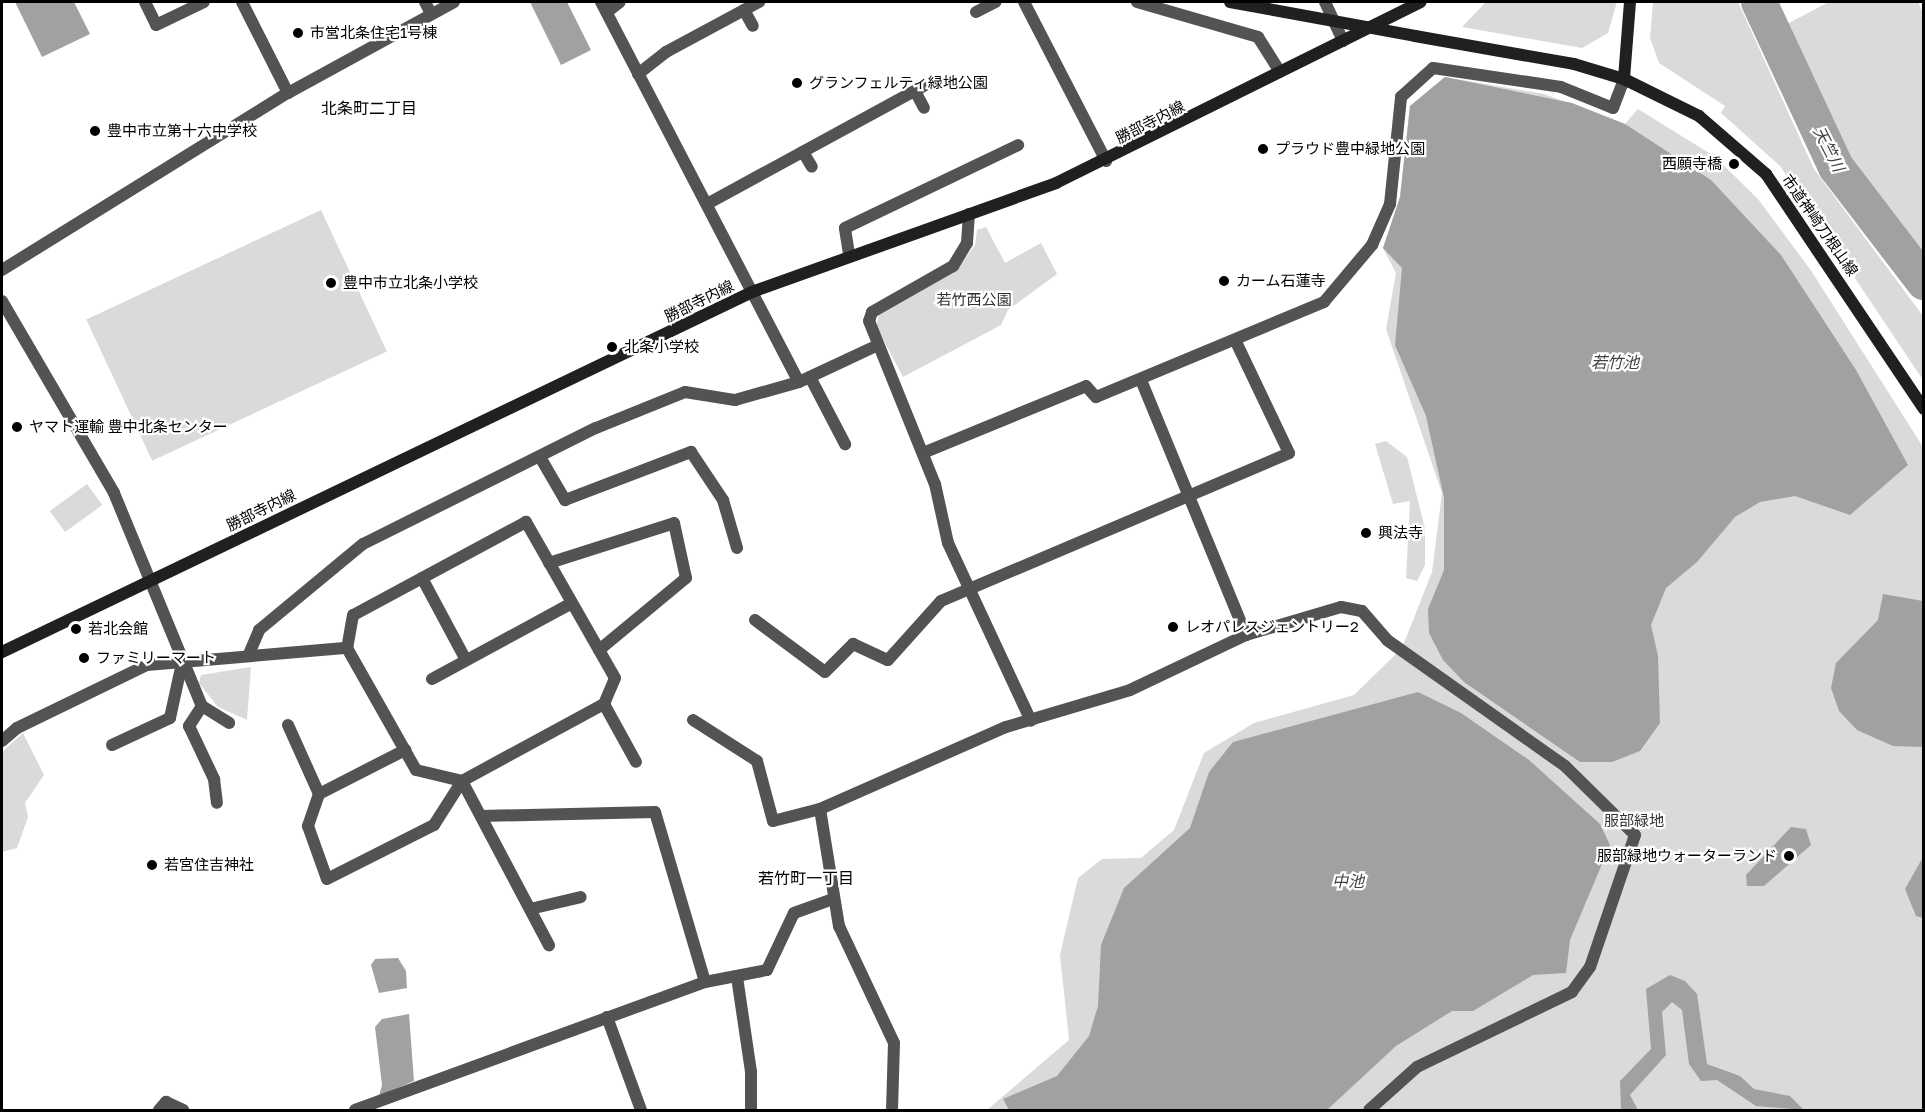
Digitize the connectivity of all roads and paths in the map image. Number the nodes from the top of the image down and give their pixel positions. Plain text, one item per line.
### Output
1 (146, 2) edge
2 (204, 2) edge
3 (242, 2) edge
4 (425, 2) edge
5 (454, 2) edge
6 (620, 2) edge
7 (759, 2) edge
8 (996, 2) edge
9 (1024, 2) edge
10 (1137, 2) edge
11 (1230, 2) edge
12 (1325, 2) edge
13 (1420, 2) edge
14 (1630, 2) edge
15 (1408, 4) edge
16 (604, 7) edge
17 (744, 10) junction
18 (976, 12) dead end
19 (431, 14) junction
20 (753, 26) dead end
21 (1343, 41) junction
22 (1280, 72) junction
23 (638, 74) junction
24 (1624, 79) junction
25 (932, 82) dead end
26 (915, 91) junction
27 (288, 93) junction
28 (924, 108) dead end
29 (1018, 145) dead end
30 (803, 152) junction
31 (1106, 160) junction
32 (812, 167) dead end
33 (707, 204) junction
34 (969, 214) junction
35 (849, 254) junction
36 (2, 270) edge
37 (752, 292) junction
38 (2, 301) edge
39 (1235, 340) junction
40 (878, 345) junction
41 (804, 380) junction
42 (1141, 380) junction
43 (1923, 409) edge
44 (844, 444) dead end
45 (923, 453) junction
46 (540, 457) junction
47 (1190, 496) junction
48 (737, 548) dead end
49 (549, 563) junction
50 (422, 578) junction
51 (150, 580) junction
52 (972, 586) junction
53 (572, 603) junction
54 (755, 620) dead end
55 (1246, 635) junction
56 (21, 643) junction
57 (2, 646) edge
58 (347, 648) junction
59 (599, 650) junction
60 (2, 652) edge
61 (249, 654) junction
62 (2, 659) edge
63 (466, 660) junction
64 (182, 663) junction
65 (432, 679) dead end
66 (604, 704) junction
67 (202, 706) junction
68 (693, 720) dead end
69 (1031, 722) junction
70 (229, 723) dead end
71 (288, 725) dead end
72 (2, 741) edge
73 (111, 745) dead end
74 (405, 750) junction
75 (636, 762) dead end
76 (462, 781) junction
77 (319, 794) junction
78 (217, 803) dead end
79 (820, 809) junction
80 (481, 816) junction
81 (581, 897) dead end
82 (833, 899) junction
83 (530, 909) junction
84 (549, 945) dead end
85 (737, 976) junction
86 (705, 982) junction
87 (607, 1017) junction
88 (159, 1110) edge
89 (183, 1110) edge
90 (355, 1110) edge
91 (641, 1110) edge
92 (751, 1110) edge
93 (892, 1110) edge
94 (1369, 1110) edge

1 - 2 street
3 - 27 street
4 - 19 street
5 - 19 street
6 - 16 street
7 - 17 street
8 - 18 street
9 - 31 street
10 - 22 street
11 - 24 street, 市道神崎刀根山線, bridge
12 - 21 street
13 - 15 street, 勝部寺内線
14 - 24 street
15 - 21 street, 勝部寺内線
16 - 23 street
17 - 20 street
17 - 23 street
19 - 27 street
21 - 22 street, 勝部寺内線
22 - 31 street, 勝部寺内線
23 - 33 street
24 - 39 street
24 - 43 street, 市道神崎刀根山線
25 - 26 street
26 - 28 street
26 - 30 street
27 - 36 street
29 - 35 street
30 - 32 street
30 - 33 street
31 - 34 street, 勝部寺内線
33 - 37 street
34 - 35 street, 勝部寺内線
34 - 40 street
35 - 37 street, 勝部寺内線
37 - 41 street
37 - 51 street, 勝部寺内線
38 - 51 street
39 - 42 street
39 - 47 street
40 - 41 street
40 - 45 street
41 - 44 street
41 - 46 street
42 - 45 street
42 - 47 street
45 - 52 street
46 - 48 street
46 - 61 street
47 - 52 street
47 - 55 street
49 - 50 street
49 - 53 street
49 - 59 street
50 - 58 street
50 - 63 street
51 - 56 street, 勝部寺内線
51 - 64 street
52 - 54 street
52 - 69 street
53 - 59 street
53 - 63 street
55 - 69 street
55 - 94 street
56 - 57 street
56 - 60 street, 勝部寺内線
56 - 62 street
58 - 61 street
58 - 74 street
59 - 66 street
61 - 64 street
63 - 65 street
64 - 67 street
64 - 72 street
64 - 73 street
66 - 75 street
66 - 76 street
67 - 70 street
67 - 78 street
68 - 79 street
69 - 79 street
71 - 77 street
74 - 76 street
74 - 77 street
76 - 77 street
76 - 80 street
79 - 82 street
80 - 83 street
80 - 86 street
81 - 83 street
82 - 85 street
82 - 93 street
83 - 84 street
85 - 86 street
85 - 92 street
86 - 87 street
87 - 90 street
87 - 91 street
88 - 89 street

